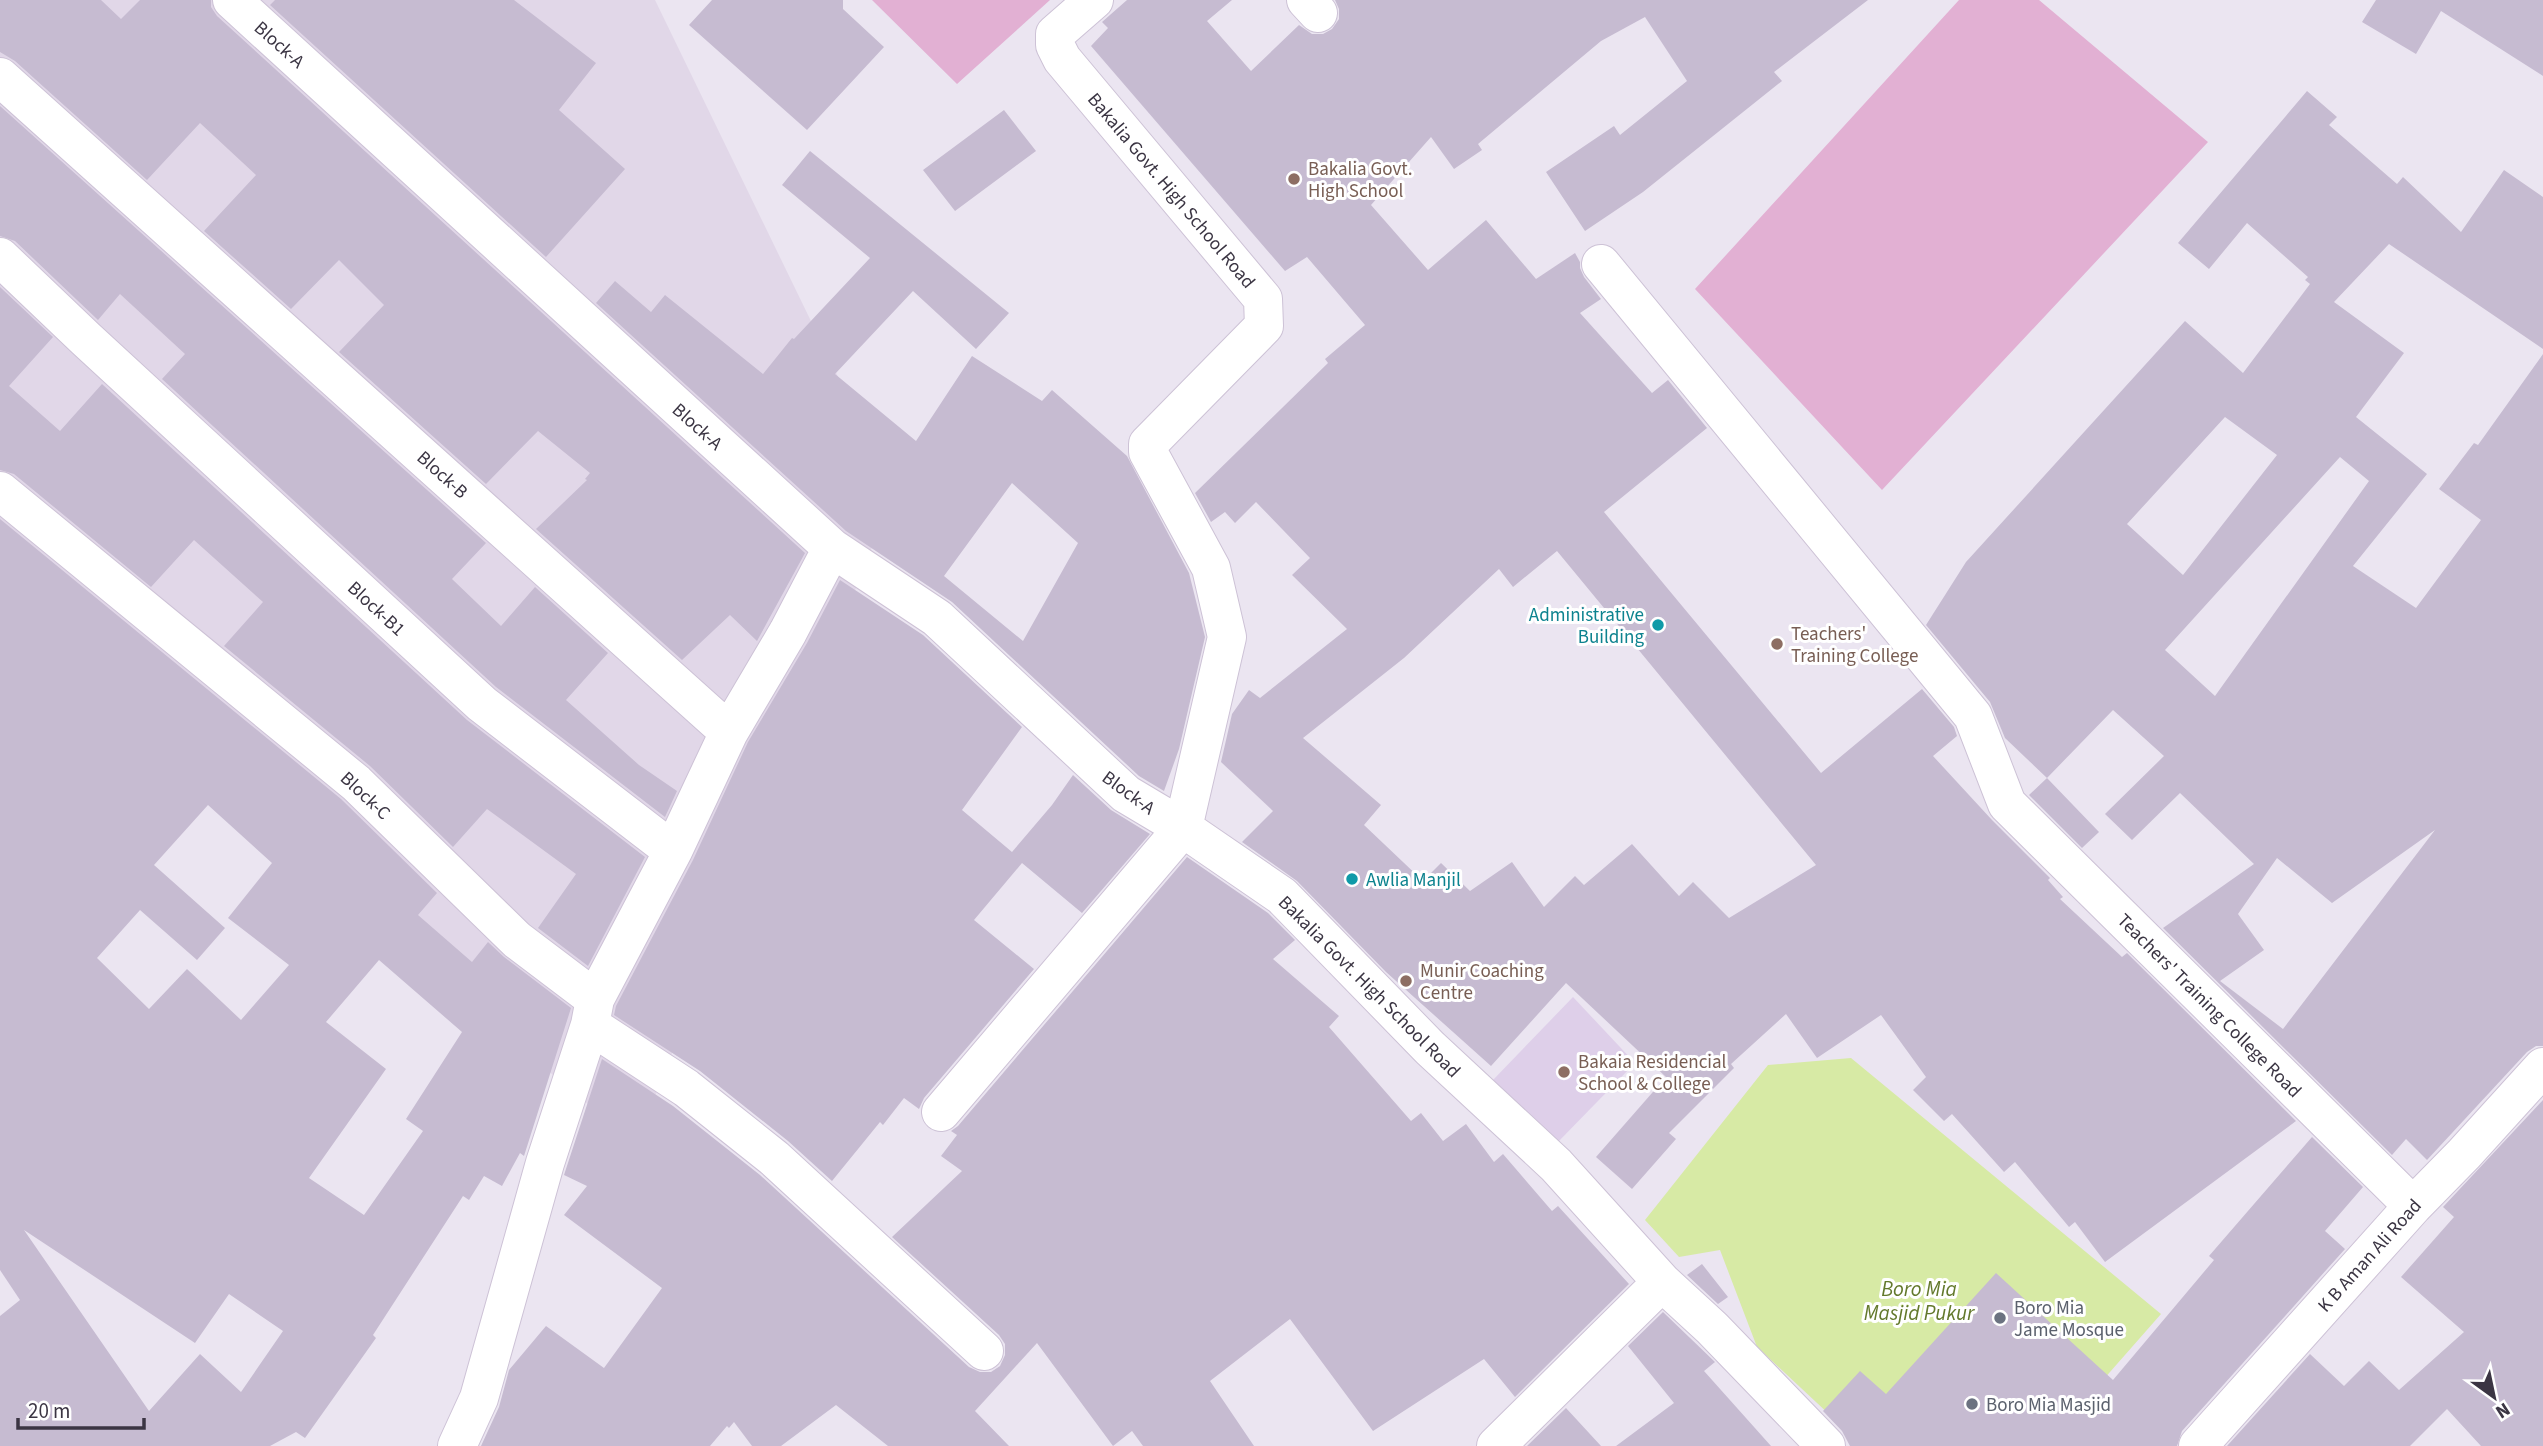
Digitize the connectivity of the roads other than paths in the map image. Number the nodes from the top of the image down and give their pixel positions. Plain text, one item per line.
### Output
1 (232, 0) edge
2 (1094, 0) edge
3 (0, 77) edge
4 (0, 257) edge
5 (1601, 264) dead end
6 (0, 491) edge
7 (832, 548) junction
8 (729, 732) junction
9 (1183, 828) junction
10 (673, 851) junction
11 (593, 1012) junction
12 (2543, 1067) edge
13 (941, 1112) dead end
14 (2413, 1206) junction
15 (1662, 1282) junction
16 (984, 1351) dead end
17 (457, 1446) edge
18 (1496, 1446) edge
19 (1826, 1446) edge
20 (2198, 1446) edge

1 - 7 street, Block-A
2 - 9 street, Bakalia Govt. High School Road
3 - 8 street, Block-B
4 - 10 street, Block-B1
5 - 14 street, Teachers' Training College Road
6 - 11 street, Block-C
7 - 8 street
7 - 9 street, Block-A
8 - 10 street
9 - 13 street
9 - 15 street, Bakalia Govt. High School Road
10 - 11 street
11 - 16 street, Block-C
11 - 17 street
12 - 14 street, K B Aman Ali Road
14 - 20 street, K B Aman Ali Road
15 - 18 street
15 - 19 street, Bakalia Govt. High School Road

